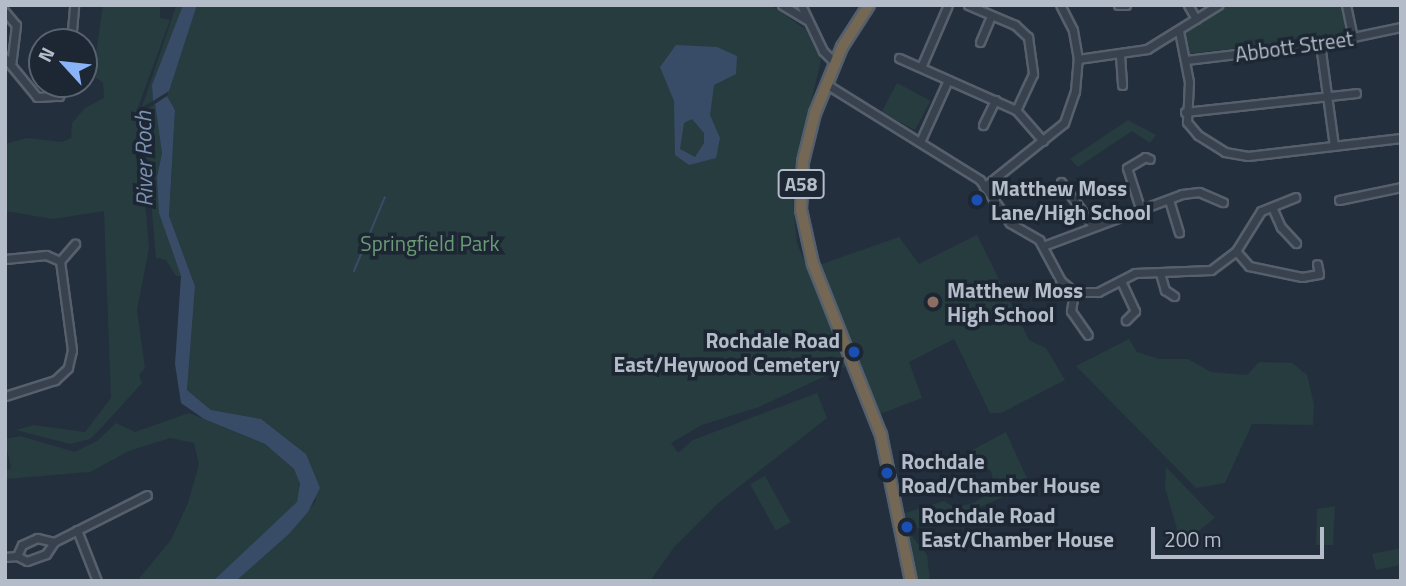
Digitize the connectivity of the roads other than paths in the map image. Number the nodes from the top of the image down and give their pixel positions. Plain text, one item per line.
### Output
1 (74, 5) edge
2 (782, 5) edge
3 (801, 5) edge
4 (869, 5) edge
5 (948, 5) edge
6 (968, 5) edge
7 (1060, 5) edge
8 (1118, 5) edge
9 (1126, 5) edge
10 (1188, 5) edge
11 (1219, 5) edge
12 (1346, 5) edge
13 (5, 12) edge
14 (991, 16) junction
15 (1196, 19) junction
16 (807, 20) junction
17 (1401, 27) edge
18 (72, 28) edge
19 (1179, 31) junction
20 (1353, 37) junction
21 (980, 41) dead end
22 (1320, 44) junction
23 (1120, 55) junction
24 (899, 58) dead end
25 (1078, 59) junction
26 (1186, 60) junction
27 (8, 61) edge
28 (834, 62) junction
29 (922, 65) junction
30 (948, 80) junction
31 (826, 84) junction
32 (1122, 85) dead end
33 (28, 86) edge
34 (1356, 93) dead end
35 (1328, 96) junction
36 (995, 100) junction
37 (1016, 110) junction
38 (1185, 113) junction
39 (983, 125) dead end
40 (1401, 138) edge
41 (1043, 141) junction
42 (920, 142) junction
43 (1334, 146) junction
44 (1150, 159) dead end
45 (1061, 182) dead end
46 (984, 187) junction
47 (1401, 187) edge
48 (1295, 197) dead end
49 (1169, 200) junction
50 (1339, 200) dead end
51 (1223, 202) dead end
52 (1272, 207) junction
53 (1141, 211) junction
54 (1094, 226) junction
55 (1179, 233) dead end
56 (1296, 243) dead end
57 (76, 244) dead end
58 (1043, 246) junction
59 (1236, 251) junction
60 (5, 259) edge
61 (60, 261) junction
62 (1317, 264) dead end
63 (1160, 273) junction
64 (1121, 281) junction
65 (1074, 292) junction
66 (1174, 296) dead end
67 (1126, 320) dead end
68 (1088, 335) dead end
69 (5, 396) edge
70 (147, 495) dead end
71 (77, 530) junction
72 (54, 542) junction
73 (17, 556) junction
74 (5, 557) edge
75 (97, 581) edge
76 (911, 581) edge

1 - 18 street
2 - 16 street
3 - 16 street
4 - 28 highway, A58
5 - 29 street
6 - 14 street
7 - 25 street
8 - 9 street
10 - 15 street
11 - 15 street
12 - 20 street
13 - 27 street
14 - 21 street
14 - 37 street
15 - 19 street
16 - 28 street
17 - 20 street, Abbott Street
19 - 23 street
19 - 26 street
20 - 22 street, Abbott Street
22 - 26 street, Abbott Street
22 - 35 street
23 - 25 street
23 - 32 street
24 - 29 street
25 - 41 street
26 - 38 street
27 - 33 street
28 - 31 highway, A58
29 - 30 street
30 - 36 street
30 - 42 street
31 - 42 street
31 - 76 highway, A58
34 - 35 street
35 - 38 street
35 - 43 street
36 - 37 street
36 - 39 street
37 - 41 street
38 - 43 street
40 - 43 street
41 - 46 street
42 - 46 street
44 - 53 street
45 - 54 street
46 - 58 street
47 - 50 street
48 - 52 street
49 - 51 street
49 - 53 street
49 - 55 street
52 - 56 street
52 - 59 street
53 - 54 street
54 - 58 street
57 - 61 street
58 - 65 street
59 - 62 street
59 - 63 street
60 - 61 street
61 - 69 street
63 - 64 street
63 - 66 street
64 - 65 street
64 - 67 street
65 - 68 street
70 - 71 street
71 - 72 street
71 - 75 street
72 - 73 street
72 - 73 street
73 - 74 street

